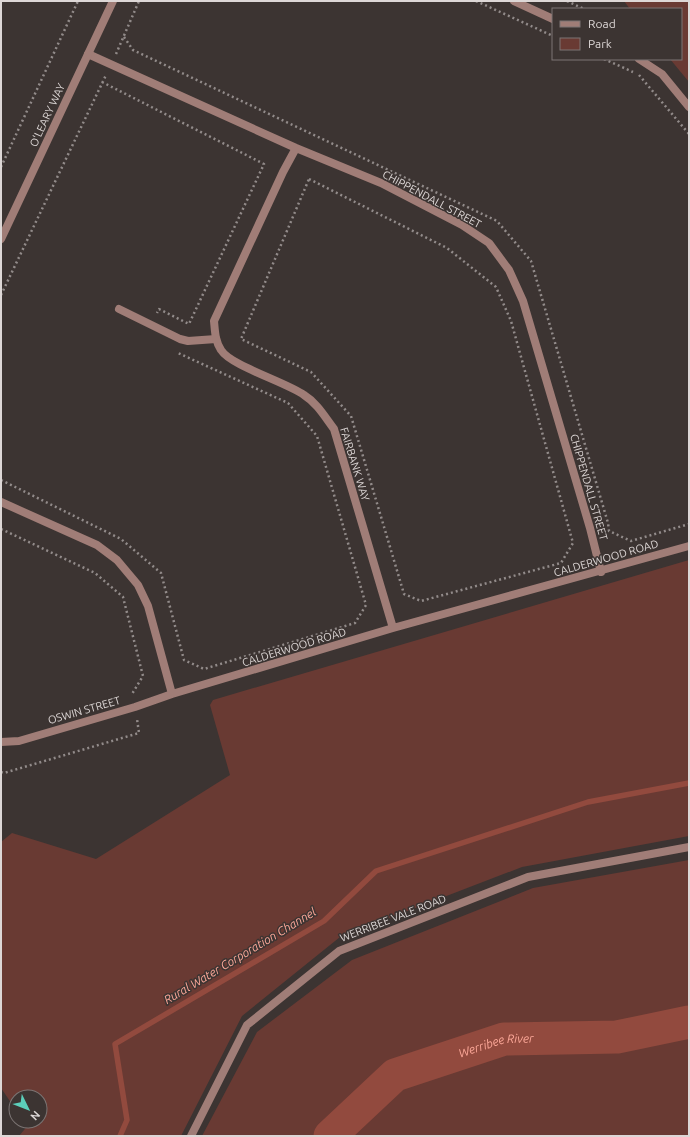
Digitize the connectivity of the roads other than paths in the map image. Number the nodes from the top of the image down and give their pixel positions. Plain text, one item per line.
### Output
1 (113, 1) edge
2 (514, 1) edge
3 (552, 19) edge
4 (88, 54) junction
5 (641, 60) edge
6 (689, 108) edge
7 (296, 148) junction
8 (1, 239) edge
9 (119, 309) dead end
10 (216, 339) junction
11 (1, 502) edge
12 (689, 546) edge
13 (601, 572) junction
14 (393, 628) junction
15 (172, 694) junction
16 (1, 742) edge
17 (689, 846) edge
18 (191, 1136) edge

1 - 4 street, O'LEARY WAY
2 - 3 street
4 - 7 street, CHIPPENDALL STREET
4 - 8 street, O'LEARY WAY
5 - 6 street
7 - 10 street, FAIRBANK WAY
7 - 13 street, CHIPPENDALL STREET
9 - 10 street
10 - 14 street, FAIRBANK WAY
11 - 15 street
12 - 13 street, CALDERWOOD ROAD
13 - 14 street, CALDERWOOD ROAD
14 - 15 street, CALDERWOOD ROAD
15 - 16 street, OSWIN STREET
17 - 18 street, WERRIBEE VALE ROAD

